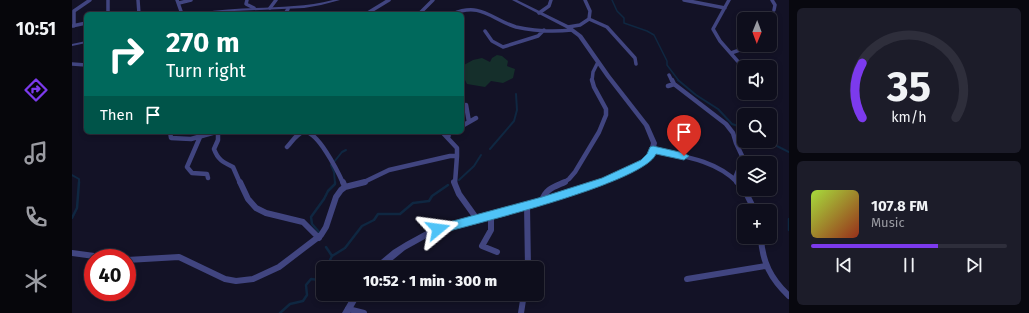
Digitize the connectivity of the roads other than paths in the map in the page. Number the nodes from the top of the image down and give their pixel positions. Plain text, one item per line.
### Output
1 (90, 0) edge
2 (108, 0) edge
3 (138, 0) edge
4 (191, 0) edge
5 (247, 0) edge
6 (276, 0) edge
7 (338, 0) edge
8 (389, 0) edge
9 (433, 0) edge
10 (514, 0) edge
11 (551, 0) edge
12 (585, 0) edge
13 (684, 0) edge
14 (729, 0) edge
15 (772, 0) edge
16 (178, 1) edge
17 (254, 8) junction
18 (270, 8) junction
19 (546, 8) junction
20 (724, 8) junction
21 (288, 9) junction
22 (774, 10) dead end
23 (108, 12) edge
24 (139, 12) edge
25 (181, 12) edge
26 (211, 12) edge
27 (286, 12) edge
28 (369, 12) edge
29 (421, 12) edge
30 (458, 12) edge
31 (539, 13) junction
32 (547, 16) junction
33 (589, 19) junction
34 (84, 23) edge
35 (73, 26) edge
36 (570, 29) junction
37 (544, 30) junction
38 (485, 31) dead end
39 (84, 42) edge
40 (72, 45) edge
41 (737, 51) edge
42 (731, 53) junction
43 (737, 60) edge
44 (598, 62) junction
45 (72, 64) edge
46 (636, 64) dead end
47 (84, 65) edge
48 (669, 75) dead end
49 (674, 84) junction
50 (668, 86) dead end
51 (466, 105) dead end
52 (476, 118) dead end
53 (469, 122) junction
54 (464, 125) edge
55 (732, 133) junction
56 (170, 134) edge
57 (210, 134) edge
58 (217, 134) edge
59 (300, 134) edge
60 (310, 134) edge
61 (444, 134) edge
62 (449, 134) edge
63 (737, 136) edge
64 (200, 137) junction
65 (448, 138) junction
66 (736, 142) joint
67 (287, 147) dead end
68 (653, 150) junction
69 (456, 156) junction
70 (208, 178) dead end
71 (735, 178) junction
72 (737, 180) edge
73 (345, 187) junction
74 (542, 201) junction
75 (527, 205) junction
76 (491, 215) junction
77 (477, 219) junction
78 (319, 238) junction
79 (761, 244) edge
80 (497, 252) dead end
81 (72, 253) edge
82 (84, 255) edge
83 (136, 259) edge
84 (385, 261) edge
85 (529, 261) edge
86 (765, 266) junction
87 (687, 279) dead end
88 (789, 296) edge
89 (353, 301) edge
90 (523, 301) edge
91 (347, 311) edge
92 (364, 313) edge
93 (521, 313) edge

1 - 35 street
2 - 23 street
3 - 24 street
4 - 16 street
5 - 17 street
6 - 18 street
7 - 21 street
8 - 28 street
9 - 29 street
10 - 31 street
11 - 19 street
12 - 33 street
13 - 20 street
14 - 20 street
15 - 22 street
16 - 25 street
17 - 18 street
17 - 26 street
18 - 21 street
19 - 31 street
19 - 32 street
20 - 42 street
21 - 27 street
30 - 37 street
31 - 32 street
32 - 36 street
33 - 36 street
33 - 46 street
34 - 35 street
36 - 37 street
36 - 44 street
37 - 38 street
39 - 40 street
41 - 42 street
42 - 43 street
44 - 68 street
44 - 74 street
45 - 47 street
48 - 49 street
49 - 50 street
49 - 55 street
51 - 53 street
52 - 53 street
53 - 54 street
55 - 63 street
55 - 66 street
56 - 64 street
57 - 64 street
58 - 78 street
59 - 67 street
60 - 73 street
61 - 65 street
62 - 65 street
64 - 70 street
65 - 69 street
66 - 71 street
68 - 71 street
68 - 74 street
69 - 73 street
69 - 77 street
71 - 72 street
73 - 78 street
74 - 75 street
75 - 76 street
75 - 85 street
76 - 77 street
76 - 80 street
77 - 84 street
78 - 83 street
79 - 86 street
81 - 82 street
86 - 87 street
86 - 88 street
89 - 91 street
90 - 93 street
91 - 92 street

